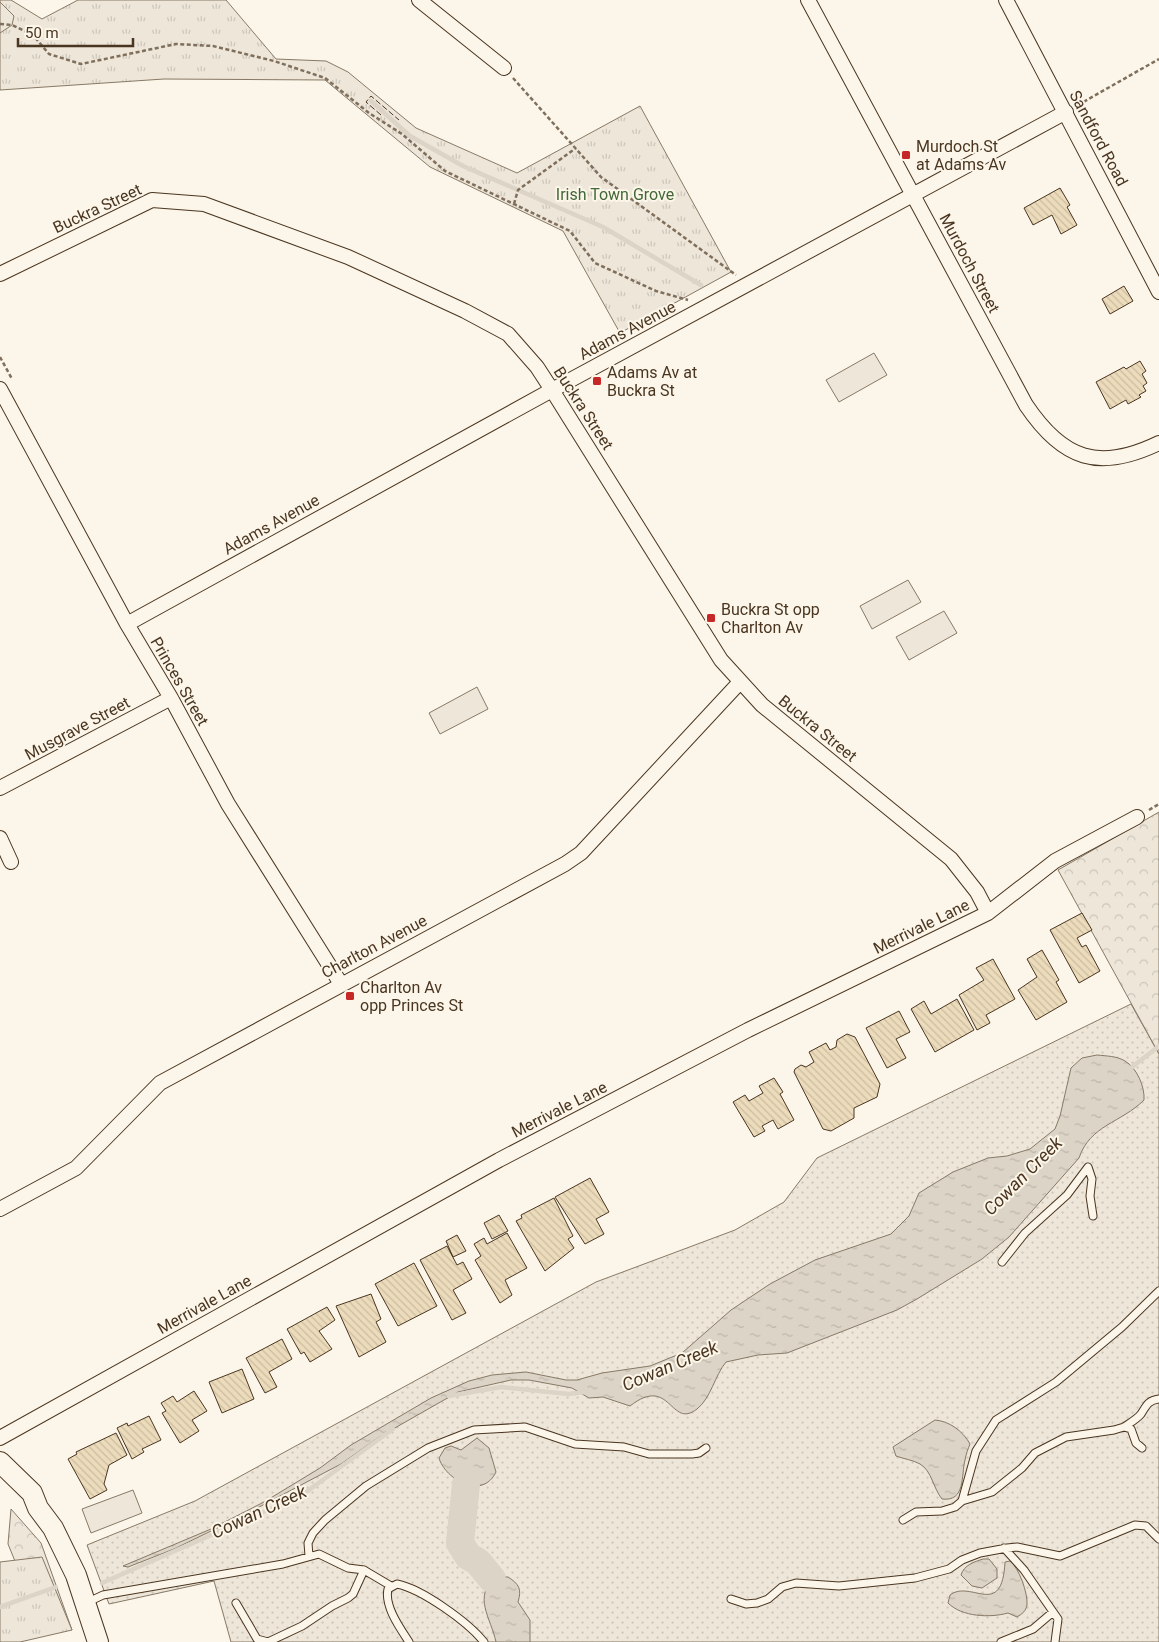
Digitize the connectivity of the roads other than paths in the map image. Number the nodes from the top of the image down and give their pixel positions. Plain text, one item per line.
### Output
1 (419, 0) edge
2 (808, 0) edge
3 (1006, 0) edge
4 (504, 68) road end
5 (1066, 112) junction
6 (914, 195) junction
7 (0, 274) edge
8 (1159, 292) edge
9 (0, 389) edge
10 (552, 390) junction
11 (1159, 443) edge
12 (127, 624) junction
13 (740, 682) junction
14 (171, 698) junction
15 (0, 788) edge
16 (1137, 817) dead end
17 (0, 838) edge
18 (12, 862) dead end
19 (988, 913) junction
20 (341, 984) junction
21 (0, 1209) edge
22 (1093, 1216) dead end
23 (1002, 1262) dead end
24 (1159, 1291) edge
25 (1159, 1399) edge
26 (1124, 1427) junction
27 (0, 1438) edge
28 (706, 1448) dead end
29 (1142, 1448) dead end
30 (0, 1462) edge
31 (0, 1480) edge
32 (962, 1501) junction
33 (38, 1508) junction
34 (903, 1520) dead end
35 (1159, 1539) edge
36 (1004, 1548) junction
37 (310, 1556) junction
38 (364, 1570) junction
39 (391, 1586) junction
40 (731, 1599) dead end
41 (86, 1603) junction
42 (236, 1603) dead end
43 (1053, 1612) junction
44 (98, 1642) edge
45 (409, 1642) edge
46 (484, 1642) edge
47 (1001, 1642) edge
48 (1056, 1642) edge

1 - 4 street
2 - 6 street, Murdoch Street
3 - 5 street, Sandford Road
5 - 6 street, Adams Avenue
5 - 8 street, Sandford Road
6 - 10 street, Adams Avenue
6 - 11 street, Murdoch Street
7 - 10 street, Buckra Street
9 - 12 street, Princes Street
10 - 12 street, Adams Avenue
10 - 13 street, Buckra Street
12 - 14 street, Princes Street
13 - 19 street, Buckra Street
13 - 20 street, Charlton Avenue
14 - 15 street, Musgrave Street
14 - 20 street, Princes Street
16 - 19 street, Merrivale Lane
17 - 18 street
19 - 27 street, Merrivale Lane
20 - 21 street, Charlton Avenue
22 - 23 lane
24 - 32 lane
25 - 26 lane
26 - 29 lane
26 - 32 lane
28 - 37 lane
30 - 33 street
31 - 33 street
32 - 34 lane
33 - 41 street
35 - 36 lane
36 - 40 lane
36 - 43 lane
37 - 38 lane
37 - 41 lane
38 - 39 lane
38 - 42 lane
39 - 45 lane
39 - 46 lane
41 - 44 street
43 - 47 lane
43 - 48 lane

